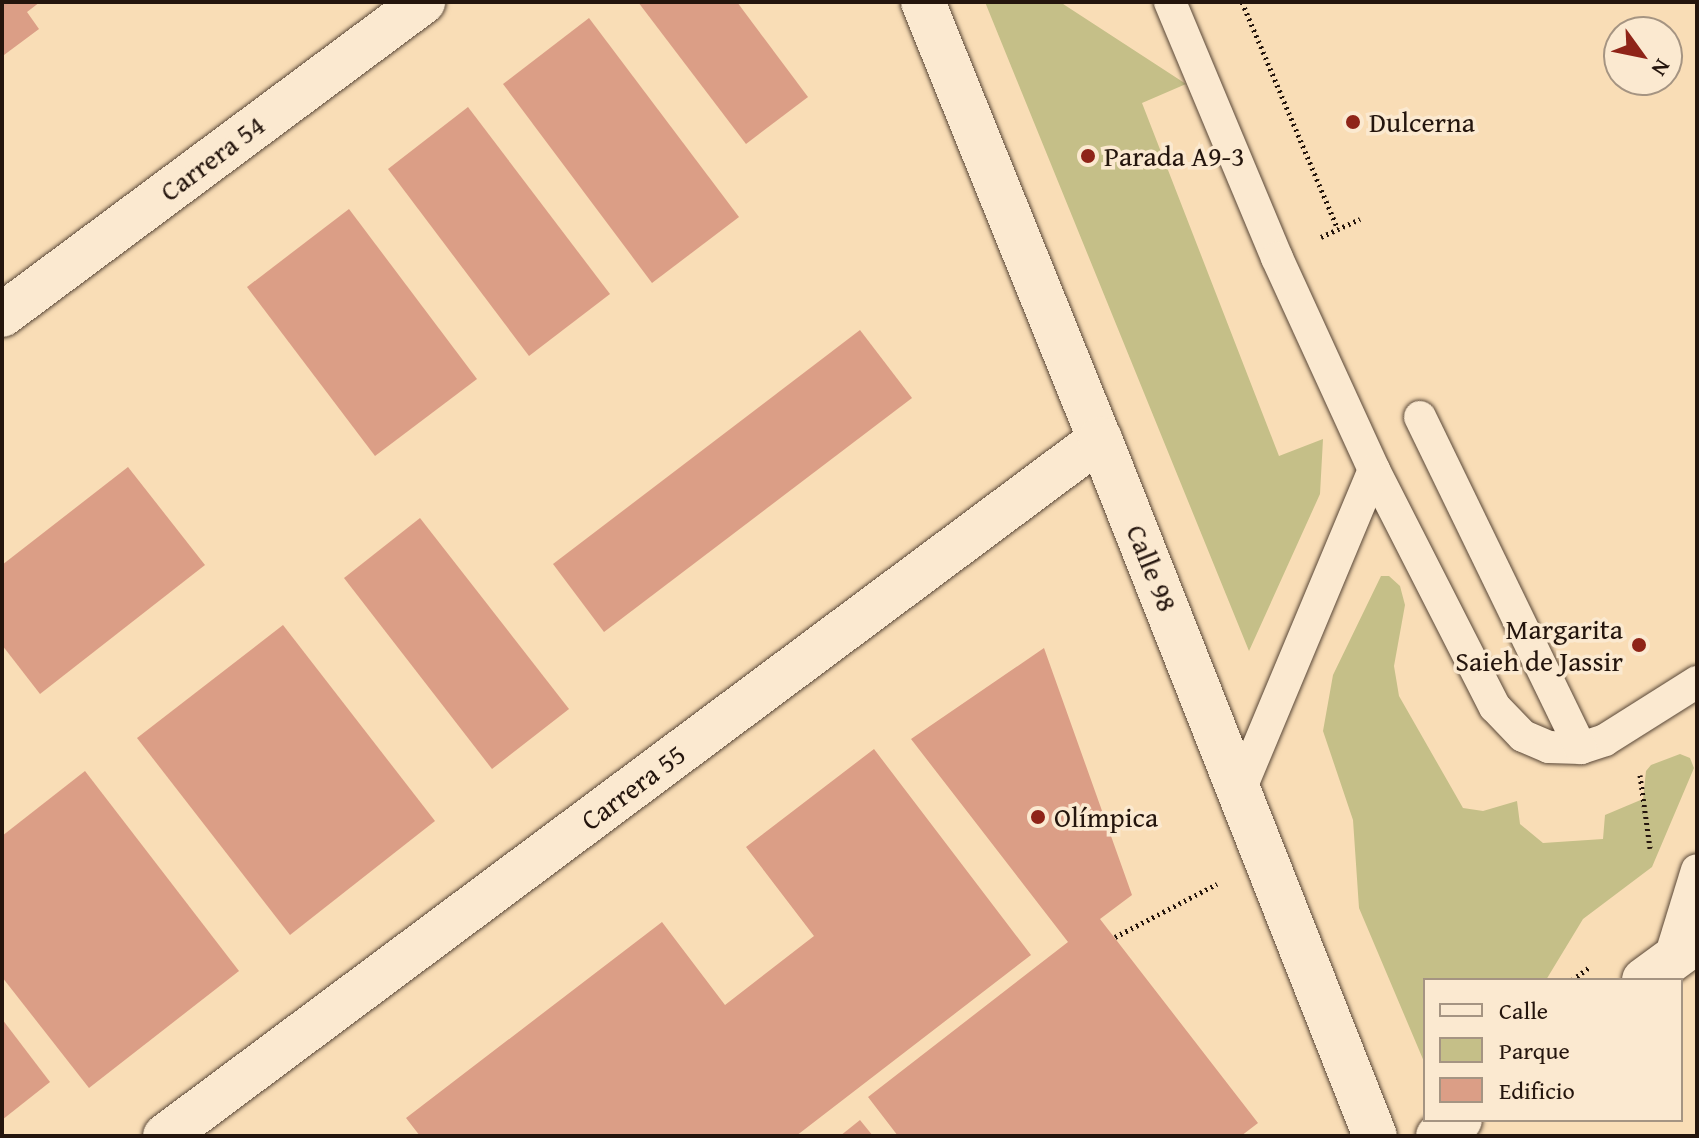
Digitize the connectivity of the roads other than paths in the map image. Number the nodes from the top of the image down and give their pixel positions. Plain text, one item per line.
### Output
1 (423, 2) edge
2 (923, 2) edge
3 (1149, 2) edge
4 (1174, 10) edge
5 (2, 315) edge
6 (1420, 417) dead end
7 (1100, 439) junction
8 (1374, 470) junction
9 (1697, 682) edge
10 (1581, 748) junction
11 (1240, 790) junction
12 (1697, 870) edge
13 (1670, 960) edge
14 (1457, 1122) edge
15 (165, 1136) edge
16 (1375, 1136) edge
17 (1438, 1136) edge

1 - 5 street, Carrera 54
2 - 7 street, Calle 98
3 - 4 lane
4 - 8 lane
6 - 10 lane
7 - 11 street, Calle 98
7 - 15 street, Carrera 55
8 - 10 lane
8 - 11 lane
9 - 10 lane
11 - 16 street, Calle 98
12 - 13 lane
14 - 17 street

